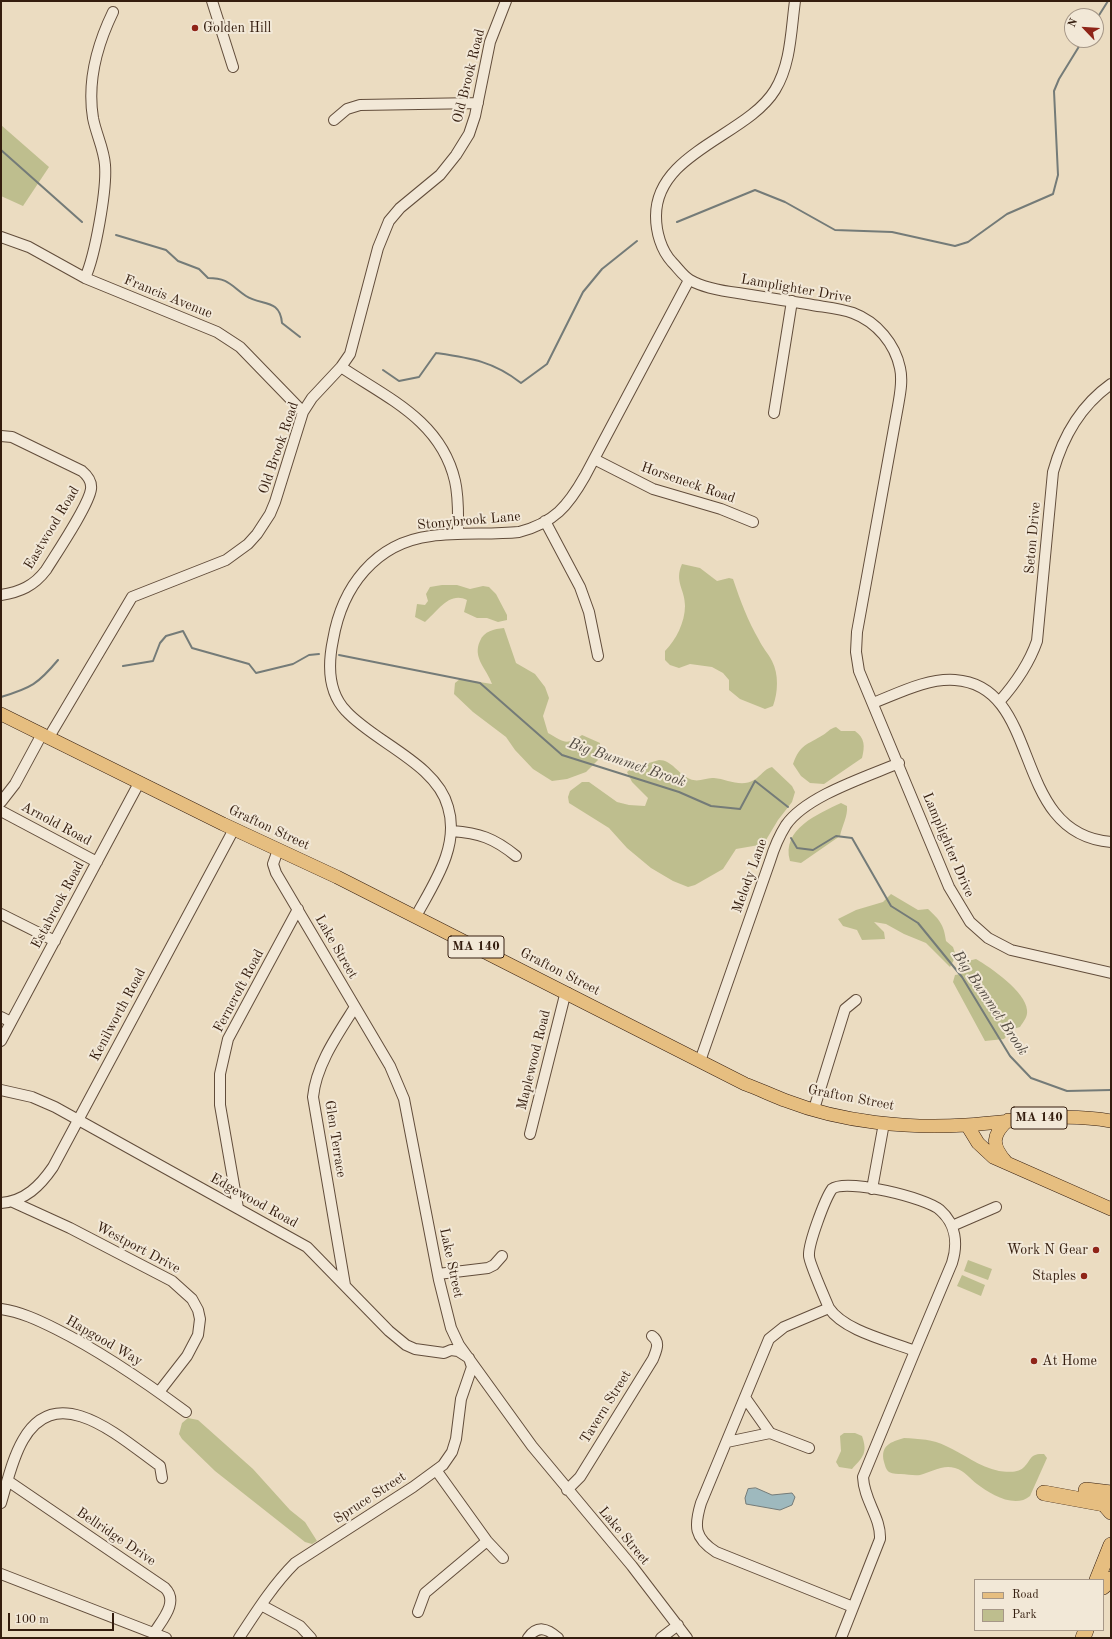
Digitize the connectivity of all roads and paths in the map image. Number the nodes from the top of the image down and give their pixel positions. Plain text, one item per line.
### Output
1 (212, 1) edge
2 (506, 1) edge
3 (795, 1) edge
4 (113, 12) dead end
5 (233, 67) dead end
6 (478, 103) junction
7 (334, 120) dead end
8 (1, 237) edge
9 (85, 278) junction
10 (689, 280) junction
11 (792, 302) junction
12 (341, 367) junction
13 (1111, 384) edge
14 (303, 412) junction
15 (774, 413) dead end
16 (1, 436) edge
17 (594, 459) junction
18 (545, 522) junction
19 (753, 522) dead end
20 (458, 533) junction
21 (1, 595) edge
22 (598, 656) dead end
23 (999, 702) junction
24 (873, 703) junction
25 (1, 714) edge
26 (46, 736) junction
27 (899, 764) junction
28 (140, 783) junction
29 (1, 802) edge
30 (1, 811) edge
31 (234, 829) junction
32 (452, 831) junction
33 (1111, 842) edge
34 (278, 850) junction
35 (516, 856) dead end
36 (97, 862) junction
37 (298, 909) junction
38 (1, 914) edge
39 (416, 916) junction
40 (55, 941) junction
41 (1111, 973) edge
42 (568, 993) junction
43 (856, 1000) dead end
44 (355, 1007) junction
45 (1, 1017) edge
46 (11, 1022) junction
47 (1, 1041) edge
48 (700, 1061) junction
49 (1, 1090) edge
50 (814, 1109) junction
51 (78, 1119) junction
52 (1008, 1120) junction
53 (1111, 1121) edge
54 (884, 1123) junction
55 (967, 1125) junction
56 (530, 1134) dead end
57 (1007, 1163) junction
58 (872, 1189) junction
59 (13, 1202) junction
60 (1, 1203) edge
61 (996, 1206) dead end
62 (238, 1208) junction
63 (1111, 1209) edge
64 (952, 1226) junction
65 (502, 1256) dead end
66 (438, 1274) junction
67 (345, 1285) junction
68 (829, 1308) junction
69 (1, 1309) edge
70 (652, 1336) dead end
71 (915, 1351) junction
72 (469, 1358) junction
73 (159, 1392) junction
74 (746, 1398) junction
75 (186, 1412) dead end
76 (770, 1433) junction
77 (727, 1442) junction
78 (809, 1448) dead end
79 (436, 1470) junction
80 (162, 1478) dead end
81 (8, 1481) junction
82 (567, 1490) junction
83 (1111, 1493) edge
84 (1, 1503) edge
85 (1111, 1512) edge
86 (488, 1541) junction
87 (1111, 1545) edge
88 (503, 1558) dead end
89 (1111, 1569) edge
90 (1, 1574) edge
91 (1097, 1579) edge
92 (1104, 1585) edge
93 (261, 1605) junction
94 (853, 1607) junction
95 (418, 1612) dead end
96 (678, 1626) junction
97 (154, 1633) junction
98 (166, 1638) edge
99 (239, 1638) edge
100 (310, 1638) edge
101 (528, 1638) edge
102 (558, 1638) edge
103 (661, 1638) edge
104 (687, 1638) edge
105 (841, 1638) edge

1 - 5 street
2 - 6 street, Old Brook Road
3 - 10 street, Lamplighter Drive
4 - 9 street
6 - 7 street
6 - 12 street, Old Brook Road
8 - 9 street, Francis Avenue
9 - 14 street, Francis Avenue
10 - 11 street, Lamplighter Drive
10 - 17 street, Stonybrook Lane
11 - 15 street
11 - 24 street, Lamplighter Drive
12 - 14 street, Old Brook Road
12 - 20 street
13 - 23 street, Seton Drive
14 - 26 street, Old Brook Road
16 - 21 street, Eastwood Road
17 - 18 street, Stonybrook Lane
17 - 19 street, Horseneck Road
18 - 20 street, Stonybrook Lane
18 - 22 street
20 - 32 street, Stonybrook Lane
23 - 24 street
23 - 33 street
24 - 27 street, Lamplighter Drive
25 - 26 main road, Grafton Street / MA 140
26 - 28 main road, Grafton Street / MA 140
26 - 29 street, Old Brook Road
27 - 41 street, Lamplighter Drive
27 - 48 street, Melody Lane
28 - 31 main road, Grafton Street / MA 140
28 - 36 street, Estabrook Road
30 - 36 street, Arnold Road
31 - 34 main road, Grafton Street / MA 140
31 - 51 street, Kenilworth Road
32 - 35 street
32 - 39 street, Stonybrook Lane
34 - 37 street, Lake Street
34 - 39 main road, Grafton Street / MA 140
36 - 40 street, Estabrook Road
37 - 44 street, Lake Street
37 - 62 street, Ferncroft Road
38 - 40 street
39 - 42 main road, Grafton Street / MA 140
40 - 46 street, Estabrook Road
42 - 48 main road, Grafton Street / MA 140
42 - 56 street, Maplewood Road
43 - 50 street
44 - 66 street, Lake Street
44 - 67 street, Glen Terrace
45 - 46 street
46 - 47 street, Estabrook Road
48 - 50 main road, Grafton Street / MA 140
49 - 51 street, Edgewood Road
50 - 54 main road, Grafton Street / MA 140
51 - 59 street, Kenilworth Road
51 - 62 street, Edgewood Road
52 - 53 main road, MA 140
52 - 55 main road, MA 140
52 - 57 main road
54 - 55 main road, Grafton Street / MA 140
54 - 58 street
55 - 57 main road
57 - 63 main road
58 - 64 street
58 - 68 street
59 - 60 street
59 - 73 street, Westport Drive
61 - 64 street
62 - 67 street, Edgewood Road
64 - 71 street
65 - 66 street
66 - 72 street, Lake Street
67 - 72 street, Edgewood Road
68 - 71 street
68 - 74 street
69 - 73 street, Hapgood Way
70 - 82 street, Tavern Street
71 - 94 street
72 - 79 street, Spruce Street
72 - 82 street, Lake Street
73 - 75 street, Hapgood Way
74 - 76 street
74 - 77 street
76 - 77 street
76 - 78 street
77 - 94 street
79 - 86 street
79 - 93 street, Spruce Street
80 - 81 street
81 - 84 street
81 - 97 street, Bellridge Drive
82 - 96 street, Lake Street
83 - 85 highway
86 - 88 street
86 - 95 street
87 - 91 highway
89 - 92 highway
90 - 97 street
93 - 99 street, Spruce Street
93 - 100 street
94 - 105 street
96 - 103 street
96 - 104 street, Lake Street
97 - 98 street
101 - 102 street

